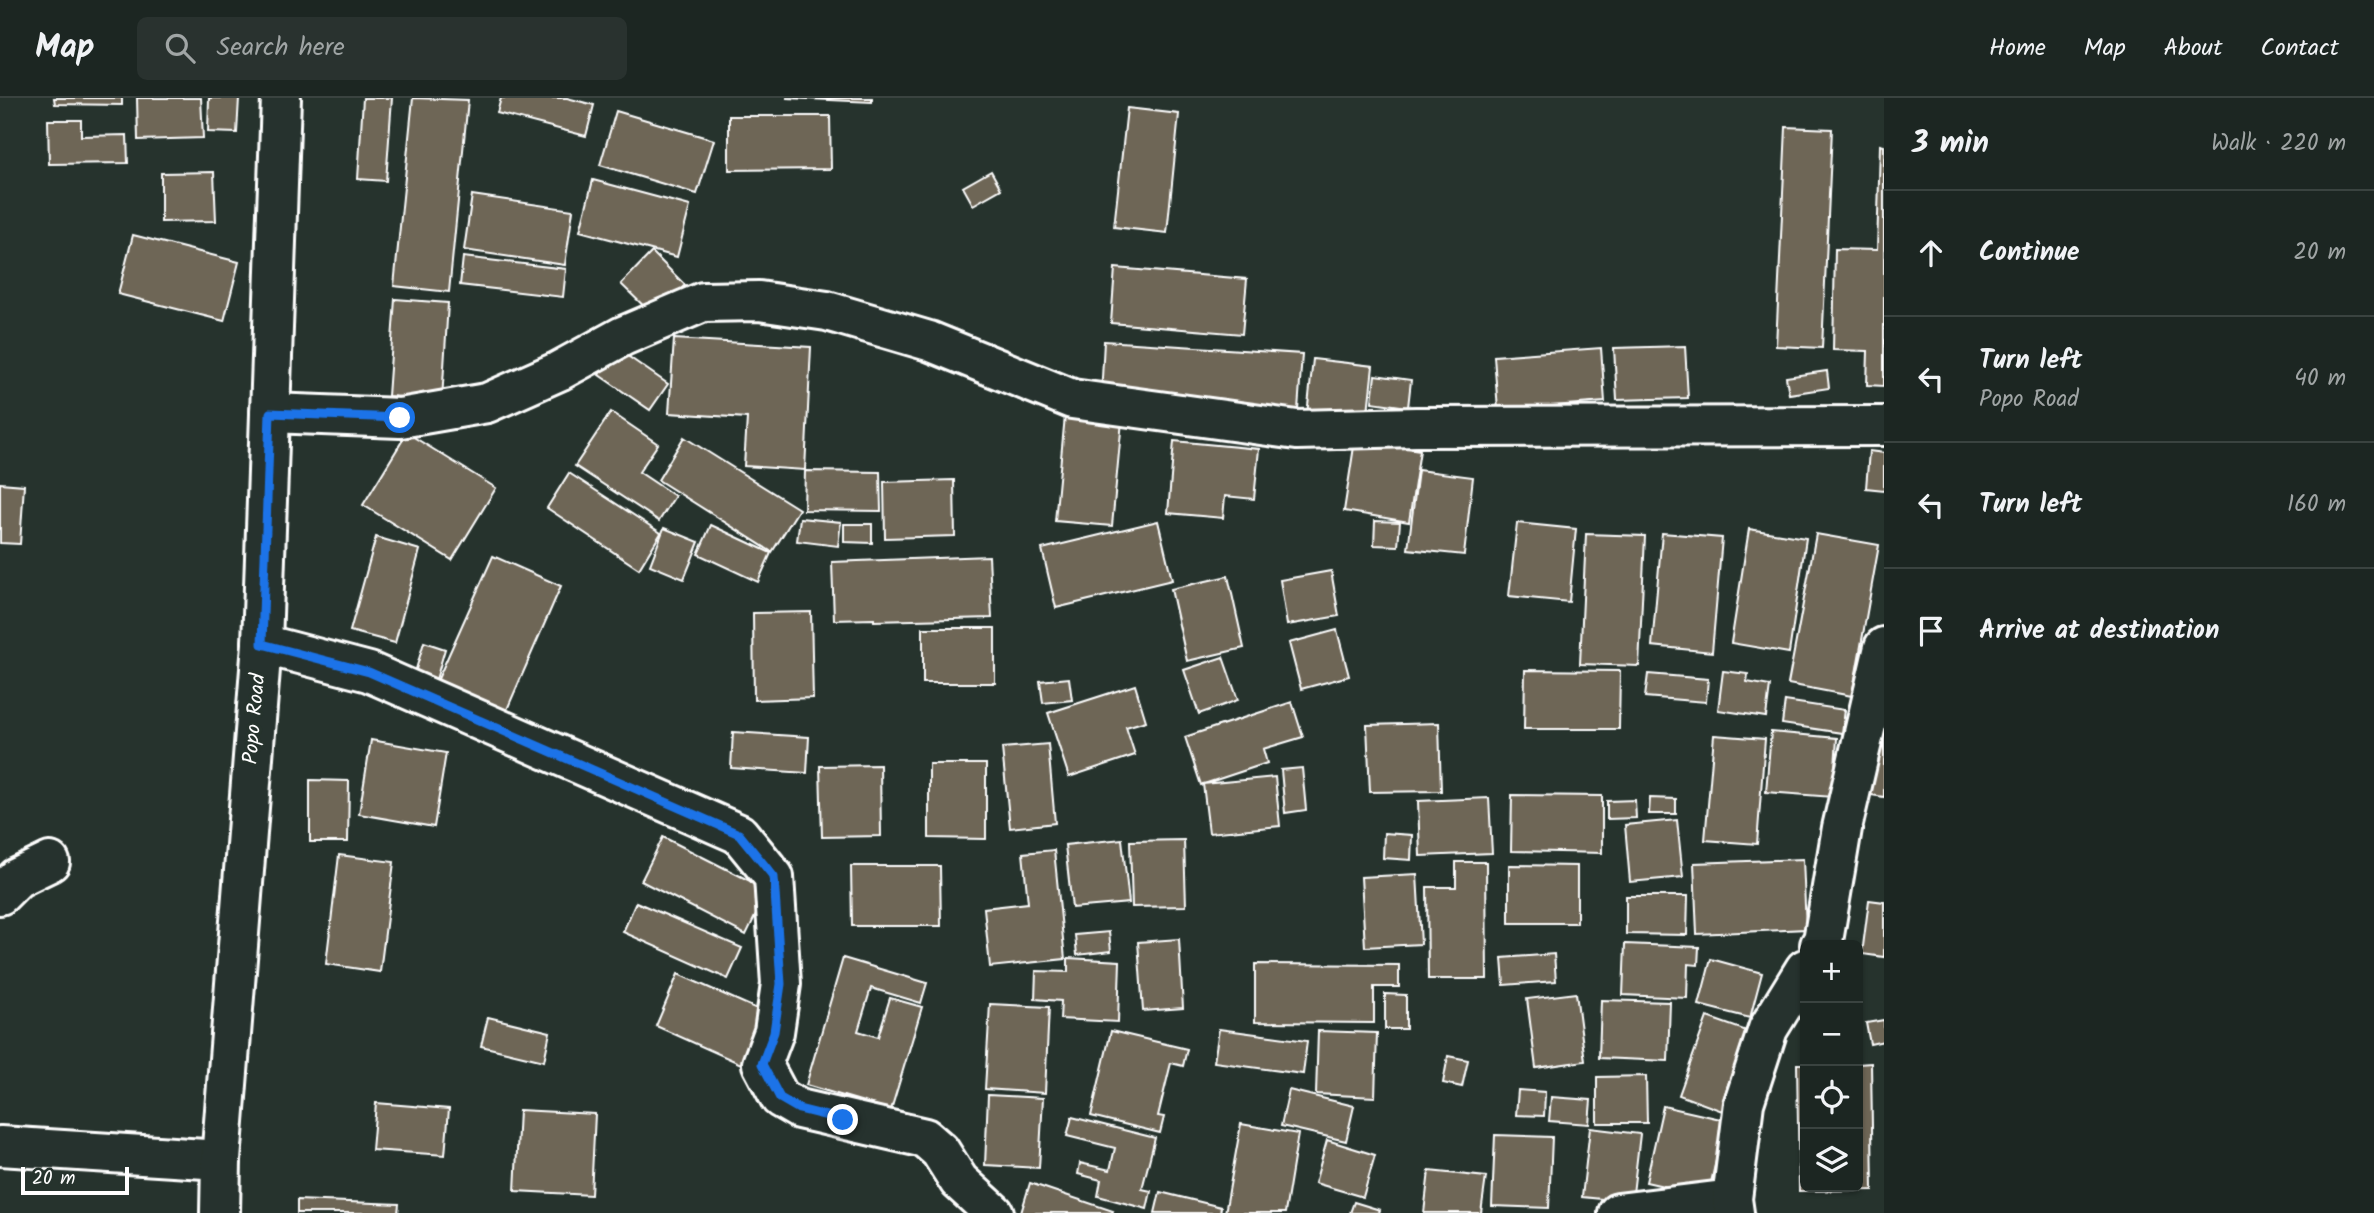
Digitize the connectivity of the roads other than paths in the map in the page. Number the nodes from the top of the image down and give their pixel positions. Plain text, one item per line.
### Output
1 (281, 98) edge
2 (270, 413) junction
3 (1884, 426) edge
4 (262, 644) junction
5 (1884, 647) edge
6 (50, 862) dead end
7 (0, 895) edge
8 (1823, 940) edge
9 (1800, 977) edge
10 (0, 1146) edge
11 (221, 1160) junction
12 (1733, 1206) edge
13 (220, 1213) edge
14 (994, 1213) edge
15 (1618, 1213) edge

1 - 2 street, Popo Road
2 - 3 street
2 - 4 street, Popo Road
4 - 11 street, Popo Road
4 - 14 street
5 - 8 street
6 - 7 street
9 - 12 street
10 - 11 street
11 - 13 street, Popo Road
12 - 15 street

